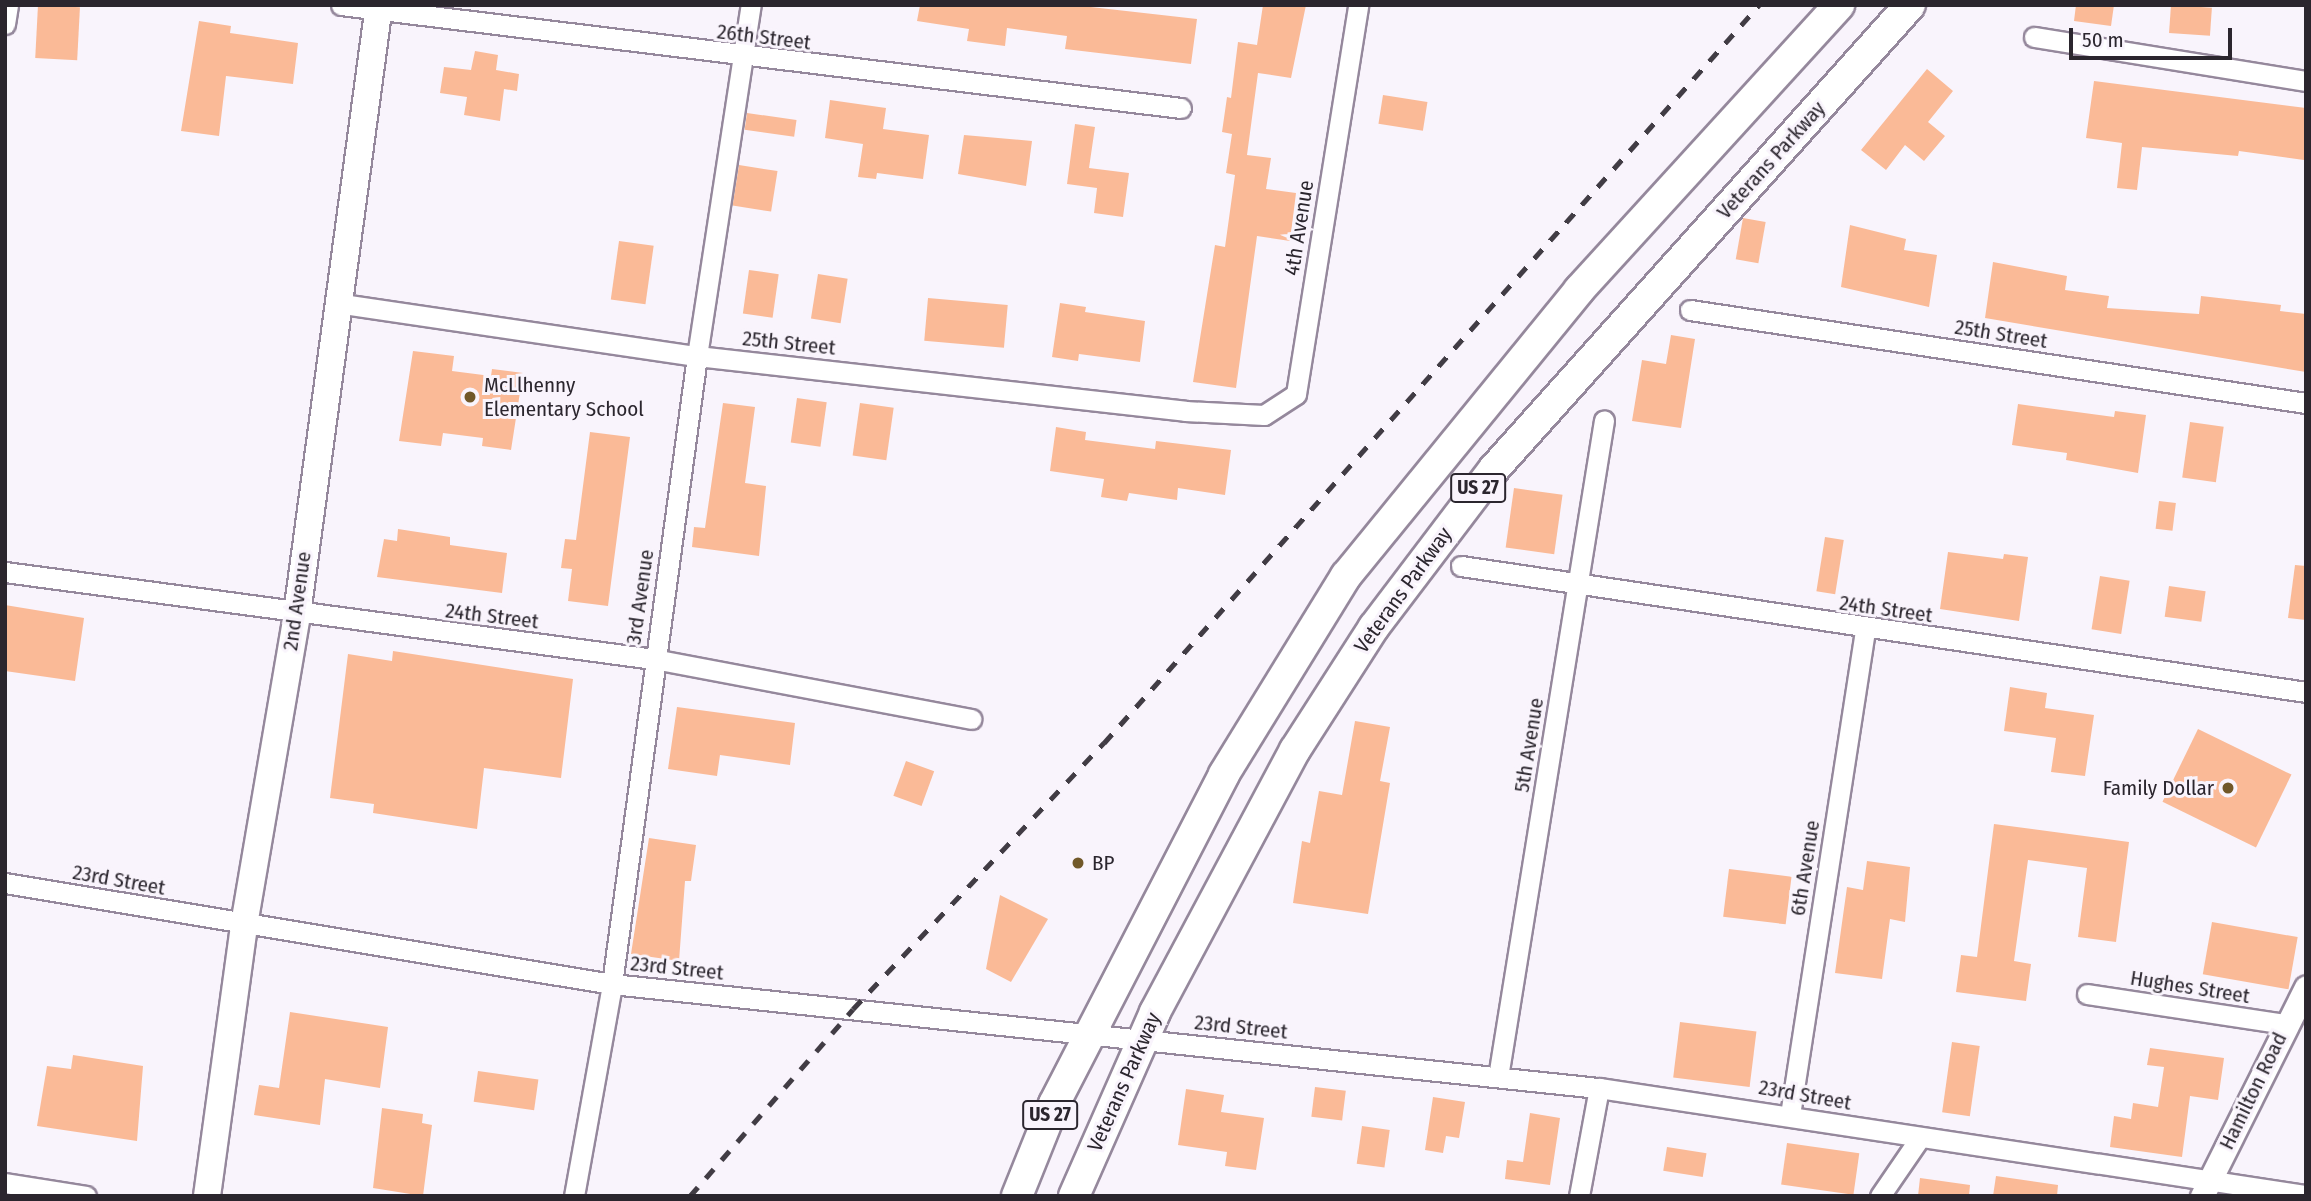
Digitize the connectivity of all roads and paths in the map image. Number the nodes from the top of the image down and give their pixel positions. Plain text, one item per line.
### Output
1 (8, 5) edge
2 (341, 5) edge
3 (751, 5) edge
4 (1358, 5) edge
5 (1839, 5) edge
6 (1910, 5) edge
7 (379, 8) edge
8 (5, 24) edge
9 (2035, 37) dead end
10 (744, 58) junction
11 (2306, 81) edge
12 (1181, 108) dead end
13 (336, 303) junction
14 (1689, 310) dead end
15 (697, 356) junction
16 (2306, 403) edge
17 (1238, 414) joint
18 (1604, 420) dead end
19 (1461, 566) dead end
20 (5, 572) edge
21 (1578, 584) junction
22 (297, 614) junction
23 (1865, 629) junction
24 (654, 659) junction
25 (2306, 692) edge
26 (971, 719) dead end
27 (5, 883) edge
28 (244, 925) junction
29 (612, 984) junction
30 (2306, 987) edge
31 (2087, 994) dead end
32 (2285, 1024) junction
33 (1088, 1036) junction
34 (1141, 1039) junction
35 (1498, 1077) junction
36 (1599, 1088) junction
37 (1790, 1115) junction
38 (1919, 1139) junction
39 (5, 1183) edge
40 (2205, 1189) edge
41 (2306, 1195) edge
42 (86, 1196) edge
43 (207, 1196) edge
44 (575, 1196) edge
45 (1017, 1196) edge
46 (1074, 1196) edge
47 (1580, 1196) edge
48 (1880, 1196) edge

1 - 8 street
2 - 7 street, 26th Street
3 - 10 street, 3rd Avenue
4 - 17 street, 4th Avenue
5 - 33 main road, US 27
6 - 34 main road, Veterans Parkway / US 27
7 - 10 street, 26th Street
7 - 13 main road, 2nd Avenue
9 - 11 street
10 - 12 street, 26th Street
10 - 15 street, 3rd Avenue
13 - 15 street, 25th Street
13 - 22 main road, 2nd Avenue
14 - 16 street, 25th Street
15 - 17 street, 25th Street
15 - 24 street, 3rd Avenue
18 - 21 street, 5th Avenue
19 - 21 street, 24th Street
20 - 22 street, 24th Street
21 - 23 street, 24th Street
21 - 35 street, 5th Avenue
22 - 24 street, 24th Street
22 - 28 main road, 2nd Avenue
23 - 25 street, 24th Street
23 - 37 street, 6th Avenue
24 - 26 street, 24th Street
24 - 29 street, 3rd Avenue
27 - 28 street, 23rd Street
28 - 29 street, 23rd Street
28 - 43 main road, 2nd Avenue
29 - 33 street, 23rd Street
29 - 44 street, 3rd Avenue
30 - 32 street, Hamilton Road
31 - 32 street, Hughes Street
32 - 40 street, Hamilton Road
33 - 34 street, 23rd Street
33 - 45 main road, US 27
34 - 35 street, 23rd Street
34 - 46 main road, Veterans Parkway / US 27
35 - 36 street, 23rd Street
36 - 37 street, 23rd Street
36 - 47 street
37 - 38 street, 23rd Street
38 - 40 street, 23rd Street
38 - 48 street
39 - 42 street
40 - 41 street, 23rd Street

